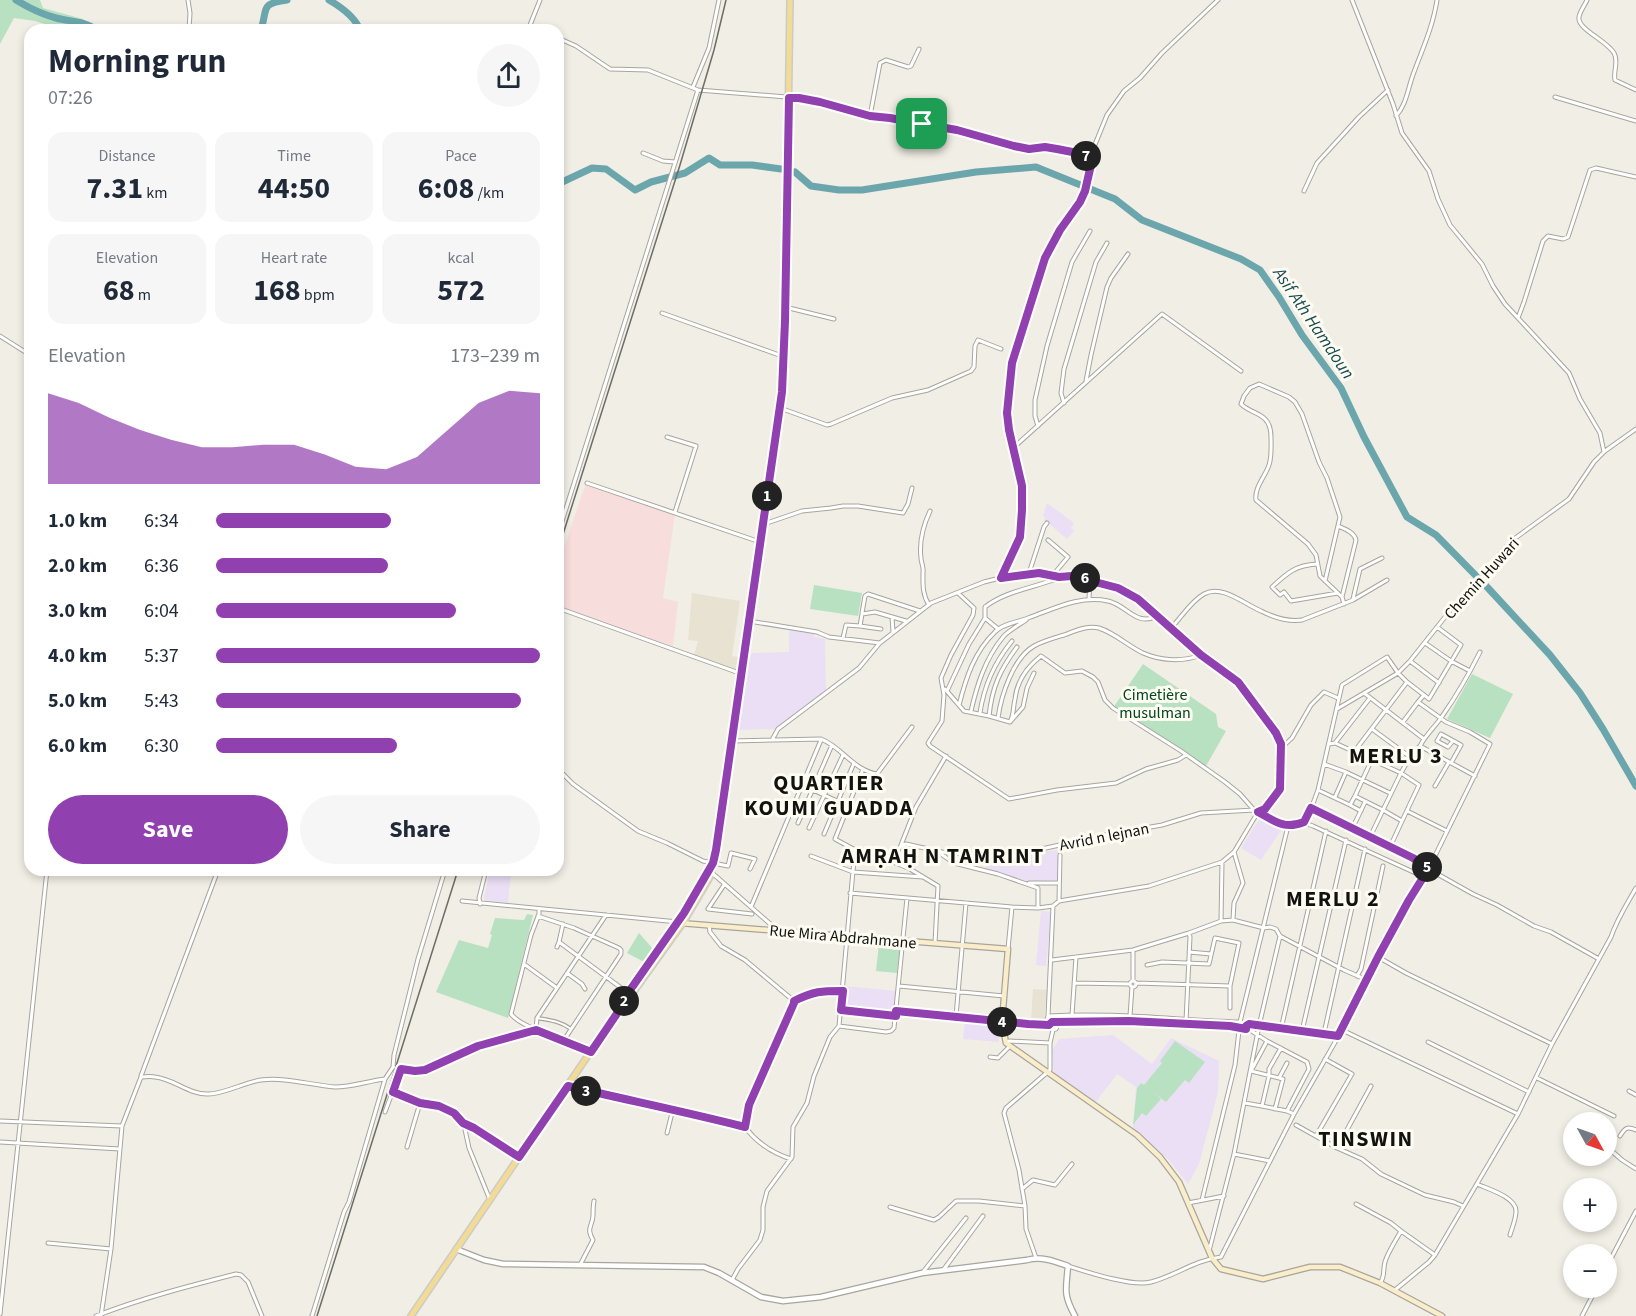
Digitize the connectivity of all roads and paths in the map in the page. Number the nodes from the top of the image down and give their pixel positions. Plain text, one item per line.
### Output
1 (188, 0) edge
2 (540, 0) edge
3 (719, 0) edge
4 (790, 0) edge
5 (1218, 0) edge
6 (1352, 0) edge
7 (1437, 0) edge
8 (1587, 0) edge
9 (189, 24) edge
10 (530, 24) edge
11 (564, 41) edge
12 (919, 49) dead end
13 (693, 88) junction
14 (698, 90) junction
15 (1388, 90) junction
16 (1636, 90) edge
17 (1555, 97) dead end
18 (789, 98) junction
19 (870, 116) junction
20 (1396, 116) junction
21 (1636, 121) edge
22 (643, 153) dead end
23 (1093, 156) junction
24 (675, 162) junction
25 (1636, 177) edge
26 (1304, 191) dead end
27 (1090, 231) dead end
28 (1107, 243) dead end
29 (1128, 254) dead end
30 (785, 308) junction
31 (662, 313) dead end
32 (1518, 318) junction
33 (834, 319) dead end
34 (0, 336) edge
35 (1001, 349) dead end
36 (24, 351) edge
37 (784, 357) junction
38 (1241, 371) dead end
39 (1086, 383) junction
40 (1064, 403) junction
41 (780, 408) junction
42 (1038, 426) junction
43 (1636, 429) edge
44 (667, 437) dead end
45 (1013, 448) junction
46 (1604, 452) junction
47 (587, 483) dead end
48 (912, 488) dead end
49 (930, 511) dead end
50 (675, 512) junction
51 (564, 513) edge
52 (1047, 523) dead end
53 (763, 524) junction
54 (1338, 526) junction
55 (1048, 540) dead end
56 (760, 542) junction
57 (1382, 558) dead end
58 (1317, 564) junction
59 (1029, 573) junction
60 (1053, 575) junction
61 (1059, 577) junction
62 (1001, 578) junction
63 (1090, 580) junction
64 (1388, 580) dead end
65 (1325, 581) junction
66 (958, 593) junction
67 (1338, 593) junction
68 (1342, 597) junction
69 (1089, 599) junction
70 (1353, 600) junction
71 (1344, 604) junction
72 (929, 605) junction
73 (564, 610) edge
74 (920, 611) junction
75 (862, 615) junction
76 (1157, 616) junction
77 (892, 617) junction
78 (1030, 617) junction
79 (985, 618) junction
80 (749, 621) junction
81 (906, 621) junction
82 (860, 626) junction
83 (1437, 627) junction
84 (1171, 628) junction
85 (881, 629) dead end
86 (997, 629) junction
87 (893, 632) junction
88 (843, 639) junction
89 (1011, 641) dead end
90 (880, 643) junction
91 (1425, 643) junction
92 (1017, 647) dead end
93 (1479, 652) dead end
94 (1201, 655) junction
95 (1410, 661) junction
96 (1451, 661) junction
97 (1470, 671) junction
98 (1034, 673) dead end
99 (1398, 673) junction
100 (742, 675) junction
101 (1407, 682) junction
102 (1439, 683) junction
103 (942, 686) junction
104 (947, 691) junction
105 (1364, 693) junction
106 (1424, 695) junction
107 (1370, 698) junction
108 (1339, 699) junction
109 (1418, 702) junction
110 (958, 705) junction
111 (1336, 709) junction
112 (1386, 710) junction
113 (971, 711) junction
114 (980, 713) junction
115 (989, 716) junction
116 (998, 718) junction
117 (1442, 718) junction
118 (1010, 722) junction
119 (1403, 722) junction
120 (912, 727) dead end
121 (1372, 729) junction
122 (821, 739) junction
123 (1424, 739) junction
124 (772, 740) junction
125 (732, 741) junction
126 (1453, 741) junction
127 (1335, 743) junction
128 (1329, 744) junction
129 (832, 745) junction
130 (1420, 746) junction
131 (1280, 749) junction
132 (1354, 752) junction
133 (1186, 754) junction
134 (843, 755) junction
135 (946, 756) junction
136 (1410, 757) junction
137 (1372, 759) junction
138 (854, 763) junction
139 (1450, 763) junction
140 (1324, 764) junction
141 (863, 769) junction
142 (1346, 772) junction
143 (1401, 773) junction
144 (564, 775) edge
145 (1475, 776) junction
146 (1363, 780) junction
147 (802, 785) junction
148 (1435, 786) dead end
149 (813, 790) junction
150 (1318, 790) junction
151 (1390, 793) junction
152 (824, 795) junction
153 (1355, 796) junction
154 (1335, 797) junction
155 (837, 801) junction
156 (1365, 802) junction
157 (1350, 805) junction
158 (848, 806) junction
159 (1311, 808) junction
160 (1383, 810) junction
161 (1256, 811) junction
162 (1361, 811) junction
163 (1407, 811) junction
164 (1402, 821) junction
165 (1304, 822) junction
166 (798, 824) dead end
167 (1288, 826) junction
168 (809, 828) dead end
169 (1352, 828) junction
170 (1326, 831) junction
171 (1447, 831) junction
172 (824, 834) dead end
173 (1370, 837) junction
174 (1346, 840) junction
175 (901, 845) junction
176 (1390, 847) junction
177 (855, 849) junction
178 (1365, 849) junction
179 (936, 851) junction
180 (1234, 852) junction
181 (947, 853) junction
182 (1060, 855) dead end
183 (811, 856) dead end
184 (947, 860) junction
185 (1222, 862) junction
186 (713, 863) junction
187 (896, 863) junction
188 (1383, 866) dead end
189 (1429, 868) junction
190 (750, 869) dead end
191 (711, 872) junction
192 (853, 872) junction
193 (46, 876) edge
194 (216, 876) edge
195 (444, 876) edge
196 (484, 876) edge
197 (1423, 876) junction
198 (924, 877) junction
199 (1024, 883) junction
200 (1059, 883) junction
201 (724, 884) junction
202 (1636, 888) edge
203 (850, 893) junction
204 (908, 898) junction
205 (462, 901) dead end
206 (938, 901) junction
207 (1059, 901) junction
208 (966, 903) junction
209 (480, 904) junction
210 (1053, 906) junction
211 (1012, 907) junction
212 (751, 908) junction
213 (1038, 908) junction
214 (539, 909) junction
215 (752, 914) dead end
216 (606, 915) junction
217 (538, 916) junction
218 (1233, 920) junction
219 (1221, 921) junction
220 (680, 923) junction
221 (563, 924) junction
222 (709, 925) junction
223 (1264, 928) junction
224 (777, 930) junction
225 (1189, 933) junction
226 (847, 936) junction
227 (1280, 936) junction
228 (592, 937) junction
229 (904, 941) junction
230 (559, 942) junction
231 (935, 943) junction
232 (963, 946) junction
233 (1300, 946) junction
234 (557, 947) dead end
235 (1008, 949) junction
236 (1133, 950) junction
237 (1189, 952) junction
238 (1211, 954) junction
239 (579, 956) junction
240 (1319, 956) junction
241 (1076, 957) junction
242 (1378, 957) junction
243 (1599, 959) junction
244 (1052, 960) junction
245 (1189, 963) junction
246 (524, 964) junction
247 (1147, 965) dead end
248 (1338, 967) junction
249 (567, 973) junction
250 (606, 976) junction
251 (1357, 976) junction
252 (1367, 980) junction
253 (1074, 983) junction
254 (1133, 984) junction
255 (899, 986) junction
256 (1188, 986) junction
257 (1230, 987) junction
258 (557, 988) junction
259 (585, 989) dead end
260 (843, 991) junction
261 (958, 992) junction
262 (628, 993) junction
263 (1004, 996) junction
264 (794, 1001) junction
265 (1230, 1008) dead end
266 (841, 1010) junction
267 (896, 1013) junction
268 (616, 1015) junction
269 (1072, 1015) junction
270 (956, 1016) junction
271 (1048, 1016) junction
272 (1130, 1016) junction
273 (537, 1018) junction
274 (1002, 1022) junction
275 (1186, 1022) junction
276 (1050, 1024) junction
277 (1239, 1024) junction
278 (839, 1026) junction
279 (1259, 1026) junction
280 (1249, 1027) junction
281 (572, 1029) junction
282 (1281, 1029) junction
283 (1342, 1029) junction
284 (536, 1030) junction
285 (1053, 1030) junction
286 (1302, 1031) junction
287 (1324, 1033) junction
288 (1257, 1035) junction
289 (1338, 1036) junction
290 (564, 1040) junction
291 (1268, 1041) junction
292 (1428, 1042) dead end
293 (1050, 1043) junction
294 (1552, 1044) junction
295 (1008, 1045) junction
296 (1281, 1048) junction
297 (591, 1052) junction
298 (990, 1057) dead end
299 (1325, 1059) junction
300 (1287, 1063) dead end
301 (393, 1067) junction
302 (401, 1069) junction
303 (1251, 1071) junction
304 (1047, 1073) junction
305 (1269, 1076) junction
306 (141, 1077) junction
307 (1537, 1077) junction
308 (1279, 1078) junction
309 (385, 1079) junction
310 (568, 1086) junction
311 (1371, 1086) dead end
312 (1629, 1091) dead end
313 (393, 1092) junction
314 (1529, 1092) junction
315 (1636, 1095) edge
316 (420, 1103) junction
317 (1245, 1103) junction
318 (1262, 1106) junction
319 (674, 1109) junction
320 (1275, 1109) junction
321 (1287, 1111) junction
322 (386, 1112) dead end
323 (1606, 1112) edge
324 (1294, 1114) junction
325 (1518, 1114) junction
326 (0, 1121) edge
327 (21, 1122) junction
328 (463, 1123) junction
329 (1296, 1125) dead end
330 (122, 1126) junction
331 (745, 1127) junction
332 (1636, 1130) edge
333 (667, 1133) dead end
334 (1316, 1136) junction
335 (1620, 1136) dead end
336 (0, 1142) edge
337 (18, 1142) junction
338 (407, 1147) dead end
339 (1337, 1148) junction
340 (120, 1149) junction
341 (1234, 1154) junction
342 (1617, 1156) edge
343 (519, 1157) junction
344 (791, 1159) junction
345 (1270, 1161) junction
346 (1072, 1164) dead end
347 (1636, 1169) edge
348 (1477, 1184) junction
349 (1022, 1189) junction
350 (1224, 1196) junction
351 (490, 1200) junction
352 (1202, 1200) junction
353 (594, 1201) dead end
354 (1188, 1203) junction
355 (1356, 1204) dead end
356 (1025, 1206) junction
357 (1463, 1206) junction
358 (890, 1207) dead end
359 (1636, 1211) edge
360 (982, 1216) dead end
361 (966, 1218) dead end
362 (1401, 1231) junction
363 (1510, 1235) dead end
364 (48, 1244) dead end
365 (1617, 1247) edge
366 (111, 1249) junction
367 (456, 1249) junction
368 (1209, 1252) junction
369 (1435, 1255) junction
370 (1036, 1257) junction
371 (1212, 1258) junction
372 (580, 1265) junction
373 (1068, 1266) junction
374 (943, 1271) junction
375 (922, 1273) junction
376 (732, 1280) junction
377 (1380, 1283) junction
378 (1394, 1291) junction
379 (1591, 1298) edge
380 (0, 1314) edge
381 (101, 1315) edge
382 (96, 1316) edge
383 (262, 1316) edge
384 (312, 1316) edge
385 (411, 1316) edge
386 (1075, 1316) edge
387 (1443, 1316) edge
388 (1582, 1316) edge

1 - 9 street
2 - 10 street
3 - 13 street
4 - 18 main road
5 - 23 street
6 - 15 street
7 - 20 street
8 - 16 street
11 - 13 street
12 - 19 street
13 - 14 street
14 - 18 street
14 - 24 street
15 - 20 street
15 - 26 street
17 - 21 street
18 - 19 street
18 - 30 main road
19 - 23 street
20 - 32 street
22 - 24 street
23 - 45 street
24 - 51 street
25 - 32 street
27 - 42 street
28 - 40 street
29 - 39 street
30 - 33 street
30 - 37 main road
31 - 37 street
32 - 46 street
34 - 36 street
35 - 41 street
37 - 41 main road
38 - 39 street
39 - 40 street
40 - 42 street
41 - 53 main road
42 - 45 street
43 - 46 street, Chemin Huwari
44 - 50 street
45 - 62 street
46 - 83 street, Chemin Huwari
47 - 50 street
48 - 53 street
49 - 72 street
50 - 56 street
52 - 59 street
53 - 56 main road
54 - 58 street
54 - 65 street
54 - 68 street
55 - 60 street
56 - 80 main road
57 - 70 street
58 - 65 street
58 - 67 street
59 - 60 street
59 - 62 street
60 - 61 street
61 - 63 street
61 - 79 street
62 - 66 street
63 - 69 street
63 - 76 street
64 - 70 street
65 - 67 street
66 - 72 street
66 - 103 street
67 - 68 street
68 - 71 street
69 - 76 street
69 - 78 street
70 - 71 street
71 - 84 street
72 - 74 street
73 - 100 street
74 - 75 street
74 - 81 street
75 - 77 street
75 - 82 street
76 - 84 street
77 - 81 street
77 - 87 street
78 - 86 street
78 - 113 street
79 - 86 street
79 - 104 street
80 - 88 street
80 - 100 main road
81 - 87 street
82 - 85 street
82 - 88 street
83 - 91 street, Chemin Huwari
83 - 96 street
84 - 94 street
86 - 110 street
87 - 90 street
88 - 90 street
89 - 114 street
90 - 124 street
91 - 95 street, Chemin Huwari
91 - 96 street
92 - 115 street
93 - 97 street
94 - 116 street
94 - 131 street
95 - 99 street, Chemin Huwari
95 - 102 street
96 - 97 street
96 - 102 street
97 - 117 street
98 - 118 street
99 - 101 street
99 - 105 street, Chemin Huwari
99 - 108 street
100 - 125 main road
101 - 106 street
101 - 112 street
102 - 106 street
103 - 104 street
103 - 135 street
104 - 110 street
105 - 107 street
105 - 111 street, Chemin Huwari
106 - 109 street
107 - 112 street
107 - 127 street
108 - 111 street
108 - 131 street
109 - 117 street
109 - 119 street
110 - 113 street
111 - 128 street
112 - 119 street
112 - 121 street
113 - 114 street
114 - 115 street
115 - 116 street
116 - 118 street
117 - 123 street
117 - 145 street
118 - 133 street
119 - 123 street
120 - 141 street
121 - 132 street
121 - 136 street
122 - 124 street
122 - 129 street
122 - 147 street
123 - 130 street
124 - 125 street
125 - 186 main road
126 - 126 street
126 - 139 street
127 - 128 street
127 - 132 street
128 - 140 street
129 - 134 street
129 - 149 street
130 - 136 street
130 - 139 street
131 - 161 street
132 - 137 street
133 - 135 street
133 - 161 street
134 - 138 street
134 - 152 street
135 - 175 street
136 - 143 street
137 - 143 street
137 - 146 street
138 - 141 street
138 - 155 street
139 - 145 street
139 - 148 street
140 - 142 street
140 - 150 street
141 - 158 street
142 - 146 street
142 - 154 street
143 - 151 street
143 - 163 street
144 - 186 street
145 - 171 street
146 - 151 street
146 - 153 street
147 - 149 street
147 - 212 street
149 - 152 street
149 - 166 street
150 - 154 street
150 - 159 street
151 - 160 street
152 - 155 street
152 - 168 street
153 - 156 street
153 - 157 street
154 - 157 street
155 - 158 street
155 - 172 street
156 - 160 street
156 - 162 street
157 - 162 street
158 - 177 street
159 - 165 street
159 - 169 street
160 - 164 street
160 - 173 street
161 - 167 street
161 - 180 street
161 - 181 street, Avrid n lejnan
162 - 169 street
163 - 164 street
163 - 171 street
164 - 176 street
165 - 167 street
165 - 170 street
167 - 223 street
169 - 173 street
170 - 174 street
170 - 233 street
171 - 189 street
173 - 176 street
174 - 178 street
174 - 240 street
175 - 179 street, Avrid n lejnan
175 - 187 street
176 - 189 street
177 - 187 street
177 - 192 street
178 - 197 street
178 - 248 street
179 - 181 street, Avrid n lejnan
179 - 184 street
180 - 185 street
180 - 218 street
181 - 184 street
182 - 200 street
183 - 192 street
184 - 199 street
185 - 207 street
185 - 219 street
186 - 190 street
186 - 191 main road
186 - 220 main road
187 - 198 street
188 - 251 street
189 - 197 street
189 - 243 street
191 - 201 street
191 - 220 main road
192 - 198 street
192 - 203 street
193 - 327 street
194 - 306 street
195 - 301 street
196 - 209 street
197 - 242 street
198 - 206 street
199 - 200 street
199 - 213 street
200 - 207 street
201 - 212 street
201 - 215 street
202 - 243 street
203 - 204 street
203 - 226 street
204 - 206 street
204 - 229 street
205 - 209 street
206 - 208 street
206 - 231 street
207 - 210 street
208 - 211 street
208 - 232 street
209 - 214 street
210 - 213 street
210 - 244 street
211 - 213 street
211 - 235 street
212 - 224 street
214 - 216 street
214 - 217 street
216 - 220 street
216 - 228 street
217 - 221 street
217 - 246 street
218 - 219 street
218 - 223 street
219 - 225 street
220 - 222 main road, Rue Mira Abdrahmane
220 - 262 main road
220 - 268 main road
221 - 228 street
221 - 230 street
222 - 224 main road, Rue Mira Abdrahmane
222 - 264 street
223 - 227 street
223 - 277 street
224 - 226 main road, Rue Mira Abdrahmane
225 - 236 street
225 - 237 street
226 - 229 main road, Rue Mira Abdrahmane
226 - 260 street
227 - 233 street
227 - 279 street
228 - 239 street
228 - 250 street
229 - 231 main road, Rue Mira Abdrahmane
229 - 255 street
230 - 234 street
230 - 239 street
231 - 232 main road, Rue Mira Abdrahmane
232 - 235 main road, Rue Mira Abdrahmane
232 - 261 street
233 - 240 street
233 - 282 street
235 - 263 main road
236 - 241 street
236 - 254 street
237 - 238 street
237 - 245 street
238 - 245 street
238 - 257 street
239 - 249 street
239 - 250 street
240 - 248 street
240 - 286 street
241 - 244 street
241 - 253 street
242 - 252 street
242 - 294 street
243 - 294 street
244 - 271 street
245 - 247 street
245 - 256 street
246 - 258 street
246 - 284 street
248 - 251 street
248 - 287 street
249 - 258 street
249 - 259 street
250 - 262 street
250 - 281 street
251 - 252 street
252 - 283 street
253 - 254 street
253 - 269 street
254 - 256 street
254 - 272 street
255 - 261 street
255 - 267 street
256 - 257 street
256 - 275 street
257 - 265 street
258 - 273 street
260 - 264 street
260 - 266 street
261 - 263 street
261 - 270 street
262 - 268 main road
263 - 274 main road
264 - 331 street
266 - 267 street
266 - 278 street
267 - 270 street
267 - 278 street
268 - 297 main road
269 - 271 street
269 - 272 street
270 - 274 street
271 - 276 street
272 - 275 street
273 - 281 street
273 - 284 street
274 - 276 street
274 - 295 main road
275 - 276 street
275 - 277 street
276 - 285 street
276 - 285 street
277 - 280 street
277 - 352 street
278 - 344 street
279 - 280 street
279 - 282 street
279 - 288 street
280 - 288 street
281 - 290 street
282 - 286 street
283 - 289 street
283 - 325 street
284 - 290 street
284 - 302 street
285 - 293 street
286 - 287 street
287 - 289 street
288 - 291 street
288 - 303 street
289 - 299 street
290 - 297 street
291 - 296 street
291 - 303 street
292 - 314 street
293 - 295 street
293 - 304 street
294 - 307 street
295 - 298 street
295 - 304 main road
296 - 305 street
296 - 321 street
297 - 310 main road
299 - 324 street
299 - 334 street
300 - 308 street
301 - 302 street
301 - 309 street
302 - 313 street
303 - 305 street
303 - 317 street
304 - 349 street
304 - 354 main road
305 - 308 street
305 - 318 street
306 - 309 street
306 - 330 street
307 - 314 street
307 - 323 street
308 - 320 street
309 - 384 street
310 - 319 street
310 - 343 main road
311 - 339 street
312 - 315 street
313 - 316 street
313 - 322 street
314 - 325 street
316 - 328 street
316 - 338 street
317 - 318 street
317 - 341 street
318 - 320 street
319 - 331 street
319 - 333 street
320 - 321 street
321 - 324 street
324 - 345 street
325 - 348 street
326 - 327 street
327 - 330 street
327 - 337 street
328 - 343 street
328 - 351 street
329 - 334 street
330 - 340 street
331 - 344 street
332 - 335 street
334 - 339 street
336 - 337 street
337 - 340 street
337 - 380 street
339 - 357 street
340 - 366 street
341 - 345 street
341 - 350 street
342 - 347 street
343 - 351 main road
344 - 376 street
345 - 371 street
346 - 349 street
348 - 357 street
348 - 363 street
349 - 356 street
350 - 352 street
350 - 368 street
351 - 367 main road
352 - 354 street
353 - 372 street
354 - 368 main road
355 - 362 street
356 - 358 street
356 - 370 street
357 - 369 street
359 - 365 street
360 - 374 street
361 - 375 street
362 - 369 street
362 - 377 street
364 - 366 street
366 - 381 street
367 - 372 street
367 - 385 main road
368 - 371 main road
369 - 378 street
370 - 373 street
370 - 374 street
371 - 373 street
371 - 377 main road
372 - 376 street
373 - 386 street
374 - 375 street
375 - 376 street
377 - 378 main road
378 - 387 main road
379 - 388 street
381 - 382 street
381 - 383 street

